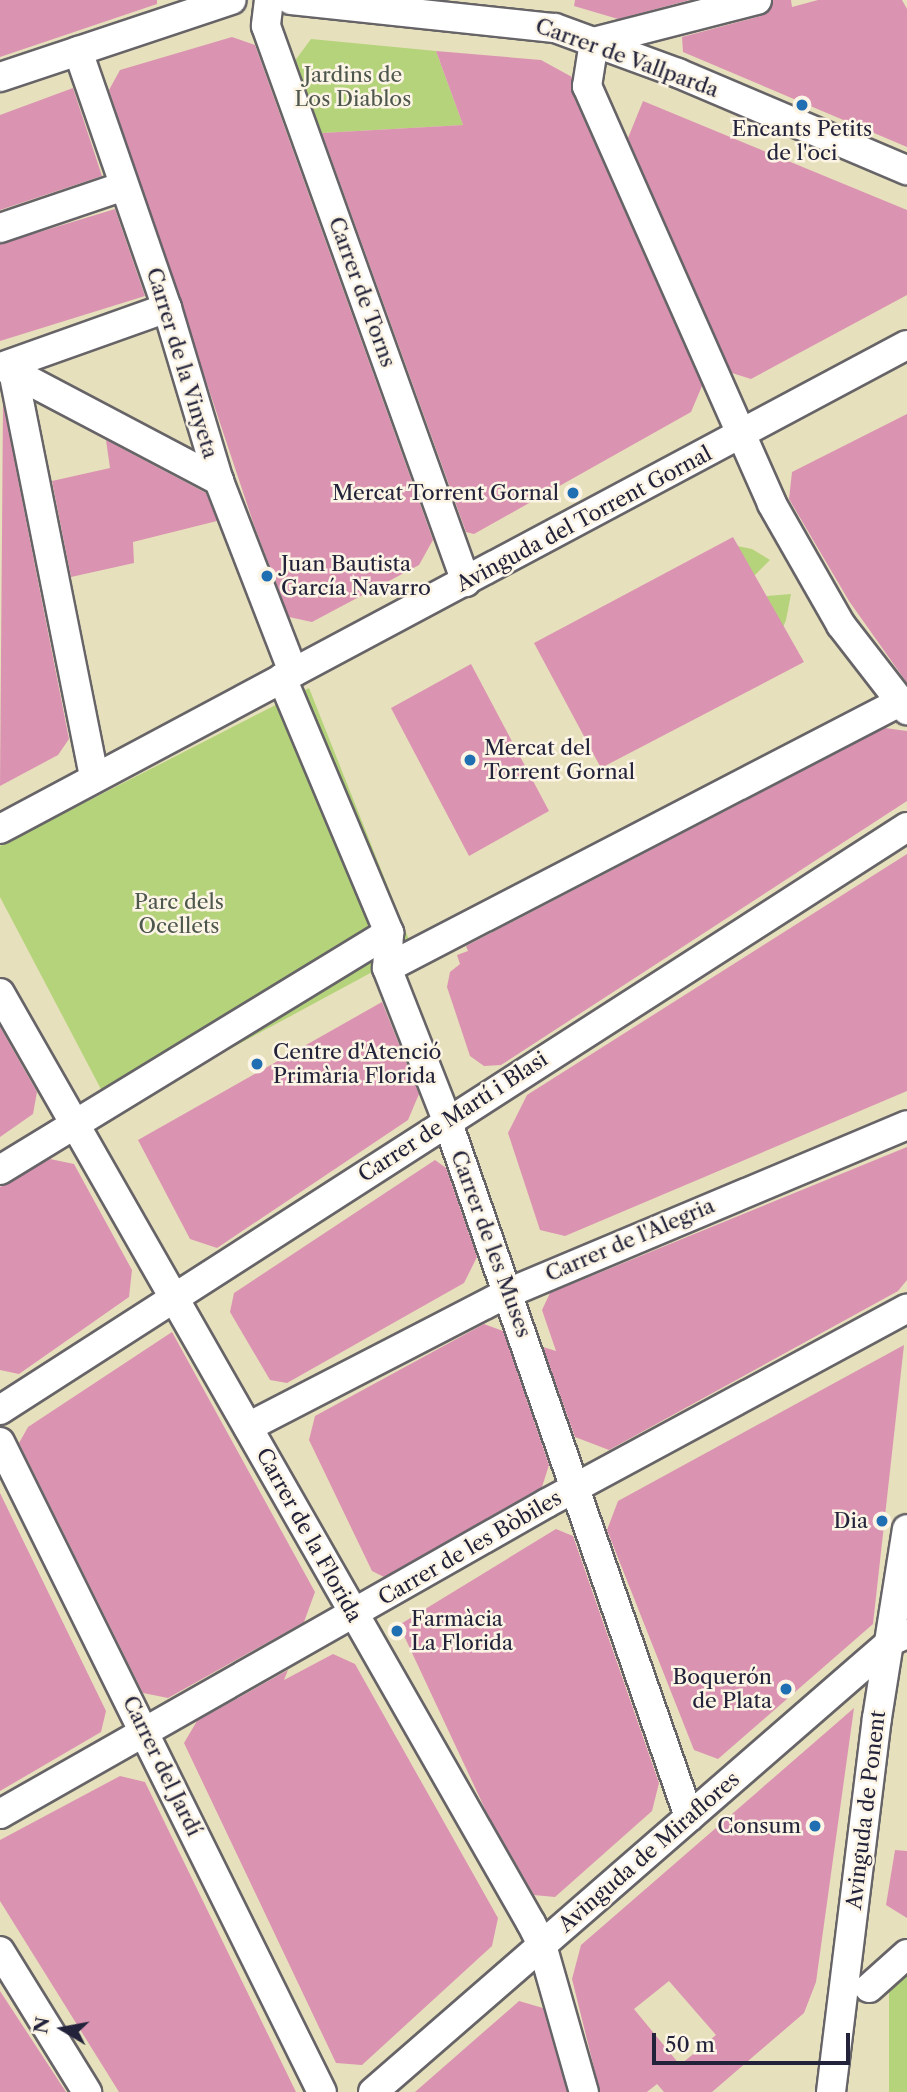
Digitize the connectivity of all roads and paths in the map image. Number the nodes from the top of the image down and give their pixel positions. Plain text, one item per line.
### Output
1 (232, 0) edge
2 (269, 0) edge
3 (291, 0) edge
4 (757, 0) edge
5 (594, 42) junction
6 (78, 51) junction
7 (0, 77) edge
8 (907, 170) edge
9 (124, 186) junction
10 (0, 228) edge
11 (167, 308) junction
12 (907, 345) edge
13 (6, 368) edge
14 (740, 435) junction
15 (219, 481) junction
16 (466, 582) junction
17 (287, 675) junction
18 (903, 706) edge
19 (94, 777) junction
20 (907, 827) edge
21 (0, 829) edge
22 (389, 933) junction
23 (387, 968) junction
24 (0, 993) edge
25 (447, 1120) junction
26 (73, 1125) junction
27 (907, 1125) edge
28 (0, 1170) edge
29 (508, 1293) junction
30 (175, 1297) junction
31 (907, 1308) edge
32 (0, 1410) edge
33 (248, 1427) junction
34 (0, 1442) edge
35 (578, 1486) junction
36 (907, 1528) edge
37 (352, 1615) junction
38 (900, 1637) edge
39 (145, 1731) junction
40 (0, 1814) edge
41 (689, 1817) junction
42 (542, 1945) junction
43 (0, 1951) edge
44 (907, 1954) edge
45 (869, 1988) dead end
46 (87, 2092) edge
47 (322, 2092) edge
48 (373, 2092) edge
49 (584, 2092) edge
50 (831, 2092) edge

1 - 6 street
2 - 16 street, Carrer de Torns
3 - 5 street, Carrer de Vallparda
4 - 5 street
5 - 8 street, Carrer de Vallparda
5 - 14 street
6 - 7 street
6 - 9 street, Carrer de la Vinyeta
9 - 10 street
9 - 11 street, Carrer de la Vinyeta
11 - 13 street
11 - 15 street, Carrer de la Vinyeta
12 - 14 street, Avinguda del Torrent Gornal
13 - 15 street
13 - 19 street
14 - 16 street, Avinguda del Torrent Gornal
14 - 18 street
15 - 17 street, Carrer de la Vinyeta
16 - 17 street, Avinguda del Torrent Gornal
17 - 19 street, Avinguda del Torrent Gornal
17 - 22 street, Carrer de les Muses
18 - 23 street
19 - 21 street, Avinguda del Torrent Gornal
20 - 25 street, Carrer de Martí i Blasi
22 - 23 street, Carrer de les Muses
22 - 26 street
23 - 25 street, Carrer de les Muses
24 - 26 street, Carrer de la Florida
25 - 29 street, Carrer de les Muses
25 - 30 street, Carrer de Martí i Blasi
26 - 28 street
26 - 30 street, Carrer de la Florida
27 - 29 street, Carrer de l'Alegria
29 - 33 street, Carrer de l'Alegria
29 - 35 street, Carrer de les Muses
30 - 32 street, Carrer de Martí i Blasi
30 - 33 street, Carrer de la Florida
31 - 35 street, Carrer de les Bòbiles
33 - 37 street, Carrer de la Florida
34 - 39 street, Carrer del Jardí
35 - 37 street, Carrer de les Bòbiles
35 - 41 street, Carrer de les Muses
36 - 38 street, Avinguda de Ponent
37 - 39 street, Carrer de les Bòbiles
37 - 42 street, Carrer de la Florida
38 - 41 street, Avinguda de Miraflores
38 - 50 street, Avinguda de Ponent
39 - 40 street, Carrer de les Bòbiles
39 - 47 street, Carrer del Jardí
41 - 42 street, Avinguda de Miraflores
42 - 48 street, Avinguda de Miraflores
42 - 49 street, Carrer de la Florida
43 - 46 street
44 - 45 street

